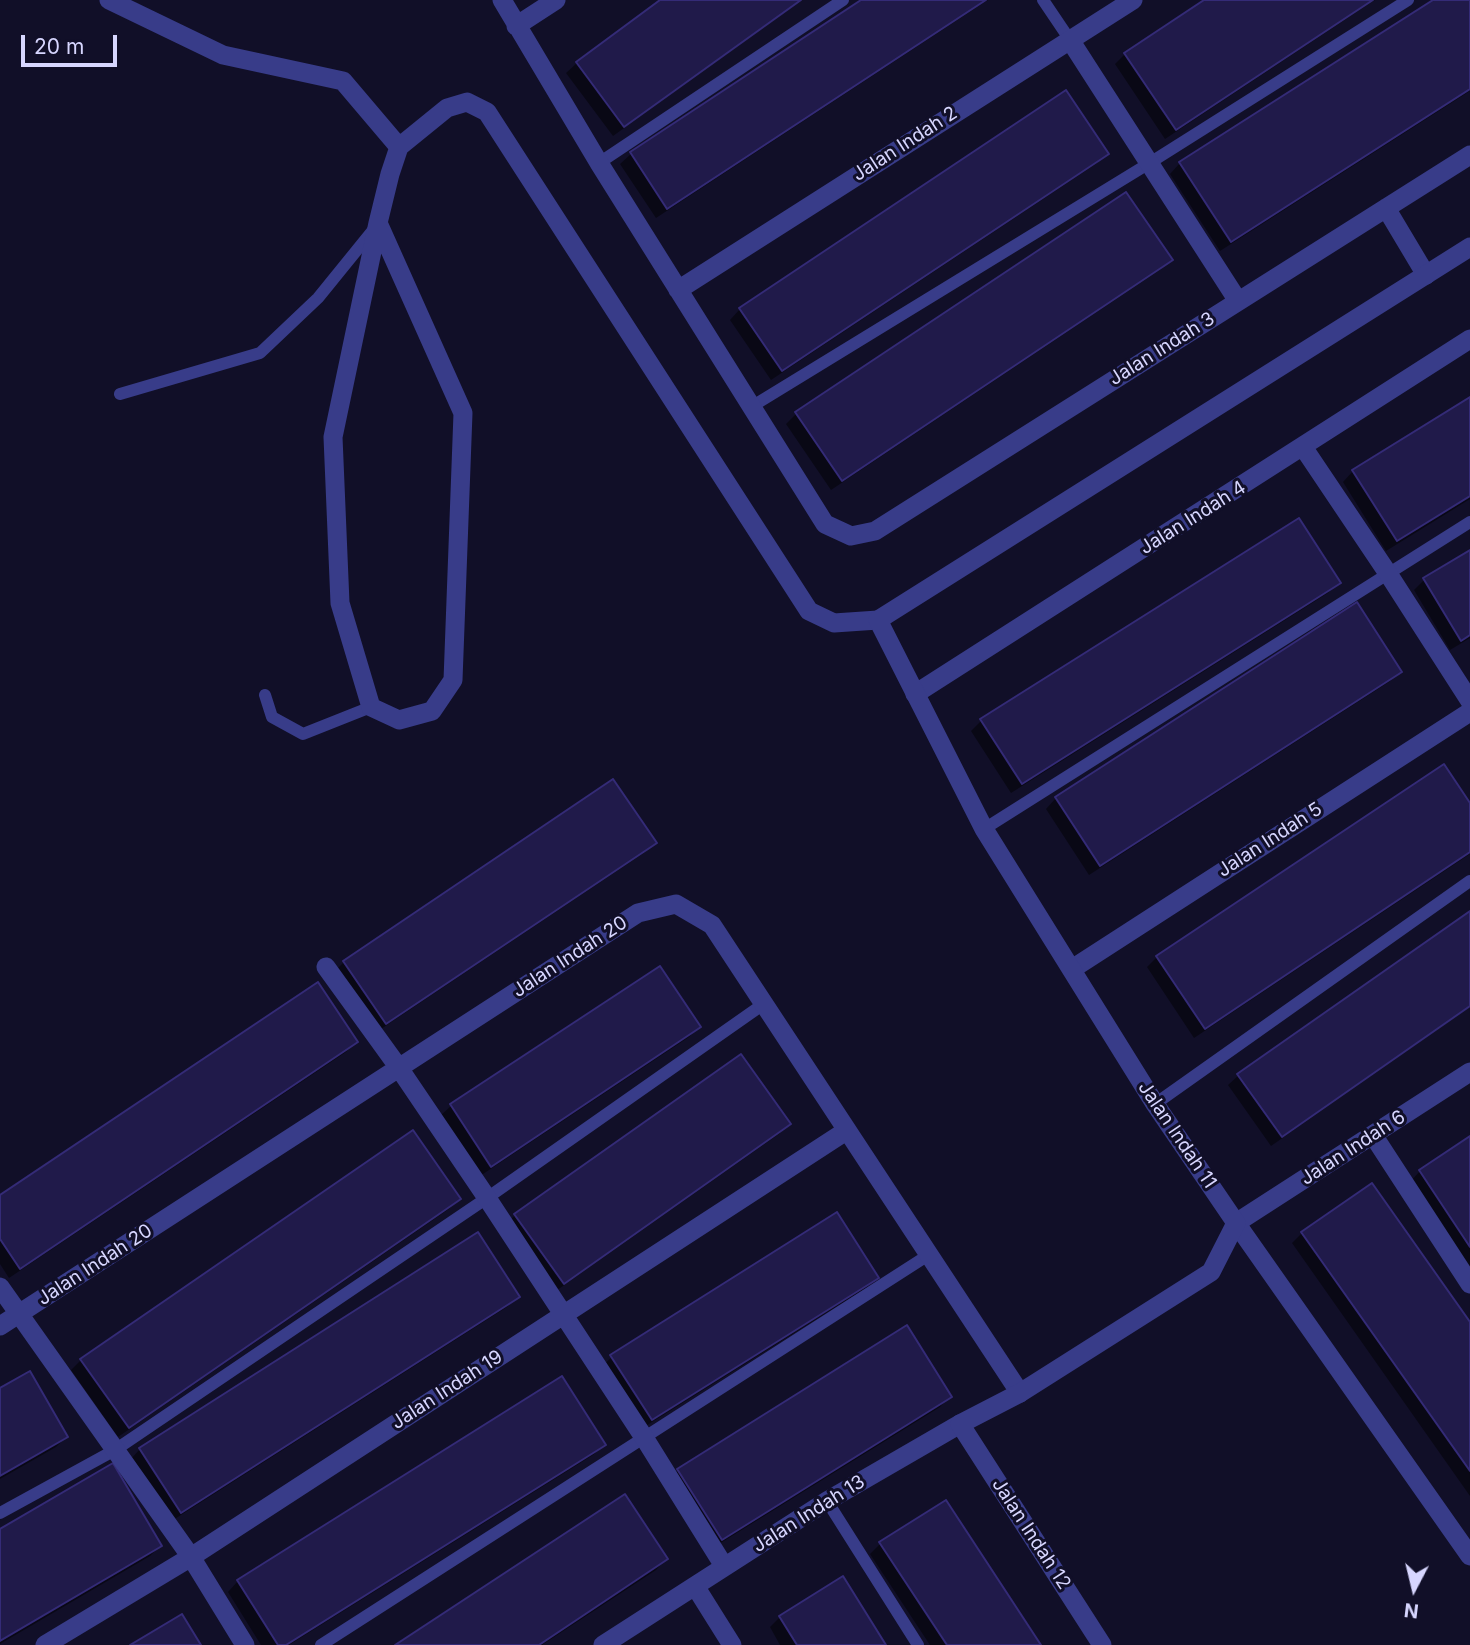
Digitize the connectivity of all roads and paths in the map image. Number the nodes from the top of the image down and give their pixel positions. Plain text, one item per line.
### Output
1 (109, 0) edge
2 (502, 0) edge
3 (556, 0) edge
4 (843, 0) edge
5 (1043, 0) edge
6 (1133, 0) edge
7 (1408, 0) edge
8 (516, 26) junction
9 (1070, 40) junction
10 (399, 147) junction
11 (1470, 155) edge
12 (599, 163) junction
13 (1148, 164) junction
14 (1386, 208) junction
15 (378, 223) junction
16 (1470, 247) edge
17 (1426, 275) junction
18 (678, 289) junction
19 (1238, 301) junction
20 (1470, 339) edge
21 (120, 394) dead end
22 (751, 407) junction
23 (1303, 447) junction
24 (1470, 522) edge
25 (1389, 575) junction
26 (878, 620) junction
27 (915, 694) junction
28 (265, 695) dead end
29 (1470, 701) edge
30 (371, 707) junction
31 (1470, 712) edge
32 (984, 829) junction
33 (1470, 881) edge
34 (326, 967) dead end
35 (1072, 969) junction
36 (765, 1003) junction
37 (399, 1068) junction
38 (1470, 1072) edge
39 (1155, 1104) junction
40 (846, 1132) junction
41 (1373, 1135) junction
42 (486, 1198) junction
43 (1236, 1223) junction
44 (930, 1254) junction
45 (1470, 1284) edge
46 (0, 1287) edge
47 (563, 1314) junction
48 (18, 1315) junction
49 (0, 1326) edge
50 (1020, 1393) junction
51 (960, 1424) junction
52 (645, 1439) junction
53 (115, 1450) junction
54 (827, 1501) junction
55 (0, 1513) edge
56 (1470, 1556) edge
57 (191, 1557) junction
58 (724, 1566) junction
59 (695, 1586) junction
60 (45, 1645) edge
61 (245, 1645) edge
62 (321, 1645) edge
63 (603, 1645) edge
64 (732, 1645) edge
65 (918, 1645) edge
66 (1102, 1645) edge

1 - 10 street
2 - 8 street
3 - 8 street
4 - 12 lane
5 - 9 lane
6 - 9 street, Jalan Indah 2
7 - 13 lane
8 - 12 street
9 - 13 street
9 - 18 street, Jalan Indah 2
10 - 15 street
10 - 26 street
11 - 14 street, Jalan Indah 3
12 - 18 street
13 - 19 street
13 - 22 lane
14 - 17 street
14 - 19 street, Jalan Indah 3
15 - 21 lane
15 - 30 street
15 - 30 street
16 - 17 street
17 - 26 street
18 - 22 street
19 - 22 street, Jalan Indah 3
20 - 23 street, Jalan Indah 4
23 - 25 street
23 - 27 street, Jalan Indah 4
24 - 25 lane
25 - 29 street
25 - 32 lane
26 - 27 street, Jalan Indah 11
27 - 32 street, Jalan Indah 11
28 - 30 lane
31 - 35 street, Jalan Indah 5
32 - 35 street, Jalan Indah 11
33 - 39 lane
34 - 37 street
35 - 39 street, Jalan Indah 11
36 - 37 street, Jalan Indah 20
36 - 40 street, Jalan Indah 20
36 - 42 lane
37 - 42 street
37 - 48 street, Jalan Indah 20
38 - 41 street, Jalan Indah 6
39 - 43 street, Jalan Indah 11
40 - 44 street, Jalan Indah 20
40 - 47 street, Jalan Indah 19
41 - 43 street, Jalan Indah 6
41 - 45 street
42 - 47 street
42 - 53 lane
43 - 50 street, Jalan Indah 13
43 - 56 street, Jalan Indah 11
44 - 50 street, Jalan Indah 20
44 - 52 lane
46 - 48 street
47 - 52 street
47 - 57 street, Jalan Indah 19
48 - 49 street, Jalan Indah 20
48 - 53 street
50 - 51 street, Jalan Indah 13
51 - 54 street, Jalan Indah 13
51 - 66 street, Jalan Indah 12
52 - 58 street
52 - 62 lane
53 - 55 lane
53 - 57 street
54 - 58 street, Jalan Indah 13
54 - 65 lane
57 - 60 street, Jalan Indah 19
57 - 61 street
58 - 59 street, Jalan Indah 13
59 - 63 street, Jalan Indah 13
59 - 64 street

